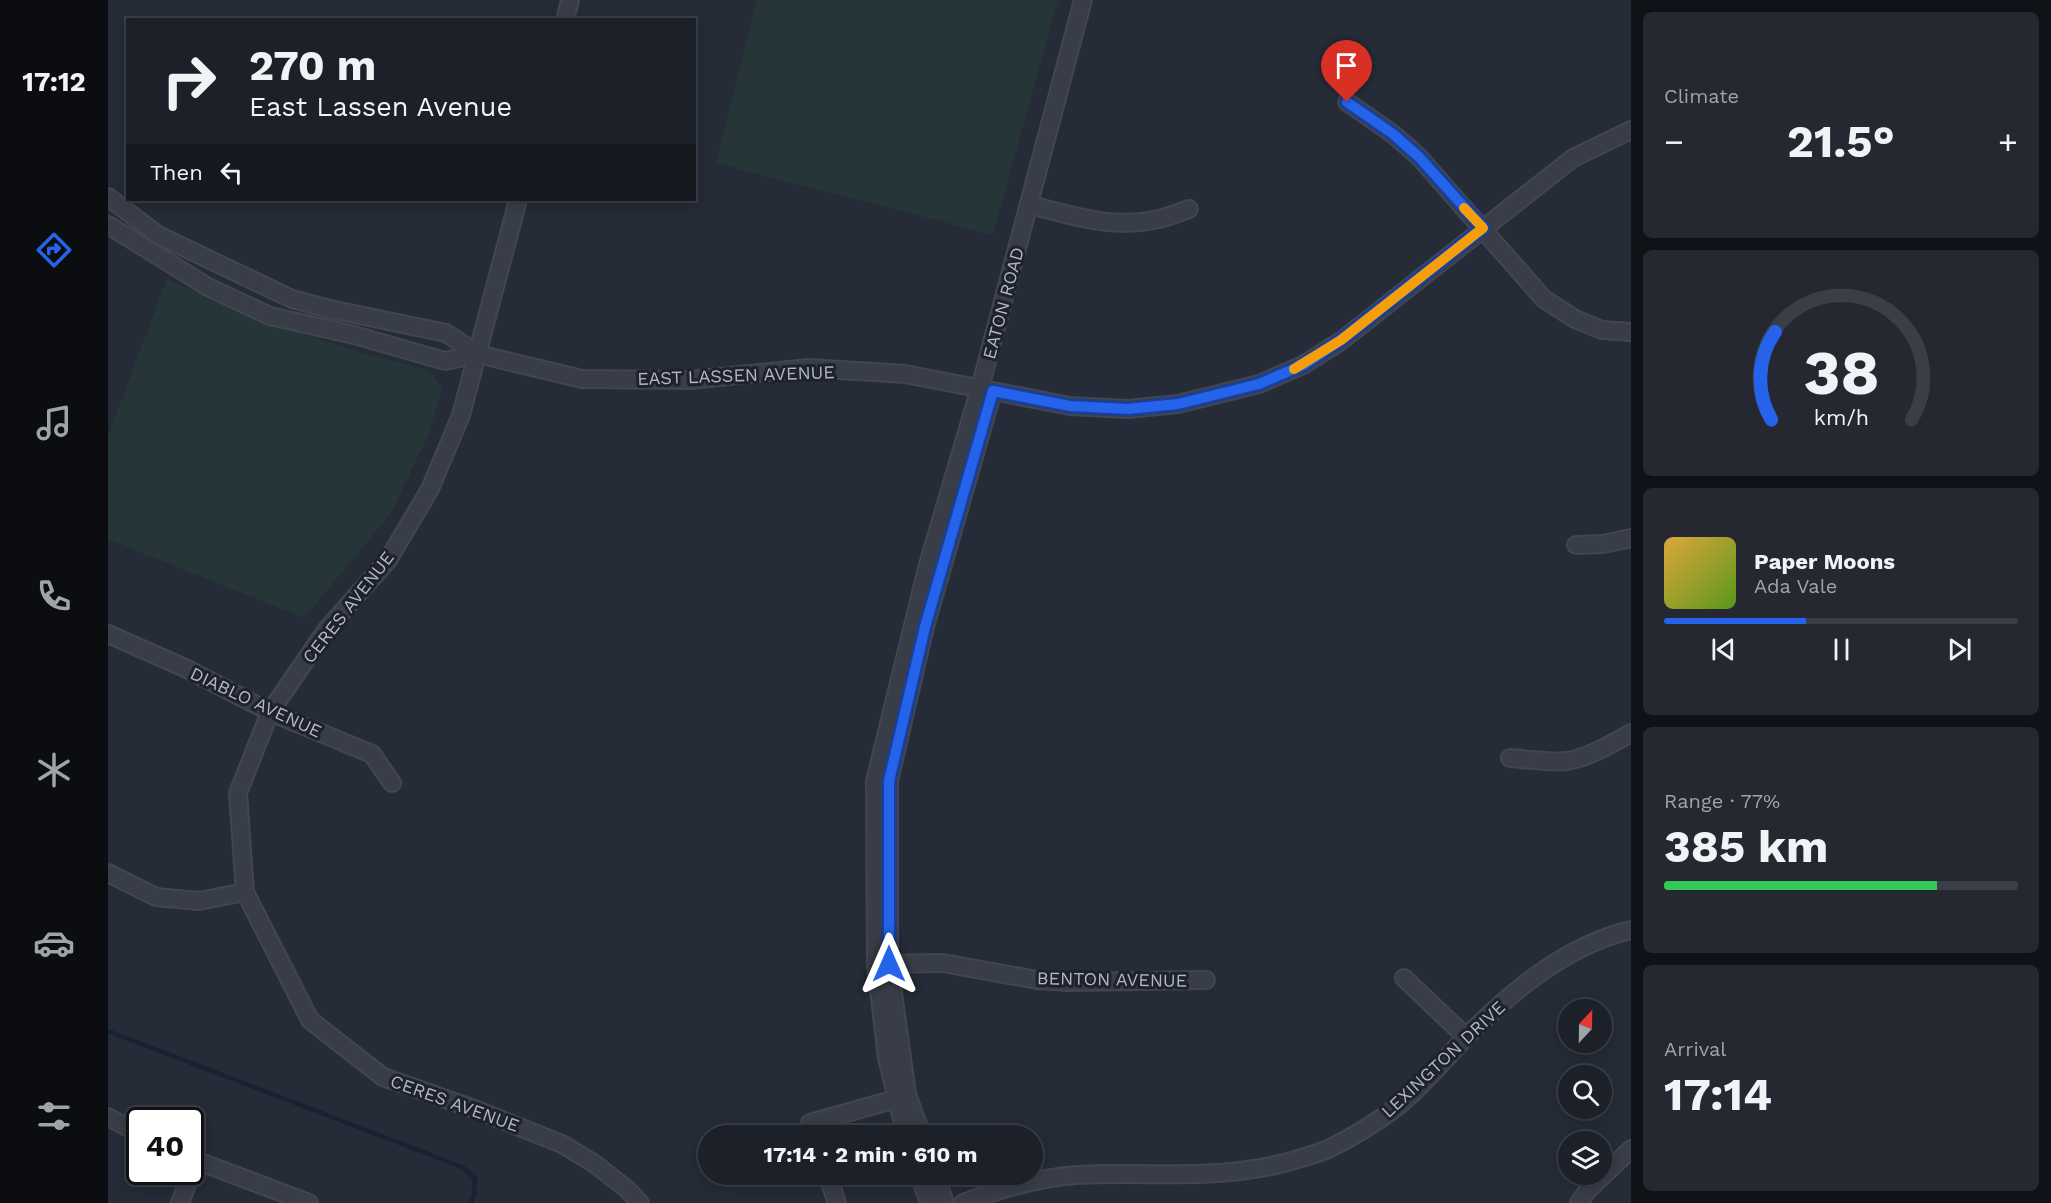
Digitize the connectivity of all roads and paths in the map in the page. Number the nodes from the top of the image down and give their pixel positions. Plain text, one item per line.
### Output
1 (570, 0) edge
2 (1083, 0) edge
3 (566, 18) edge
4 (1347, 102) dead end
5 (1631, 130) edge
6 (108, 197) edge
7 (518, 201) edge
8 (1030, 205) junction
9 (1189, 209) dead end
10 (108, 225) edge
11 (1483, 228) junction
12 (278, 292) junction
13 (270, 316) junction
14 (1631, 332) edge
15 (478, 354) junction
16 (987, 389) junction
17 (1631, 538) edge
18 (1576, 545) dead end
19 (108, 634) edge
20 (270, 711) junction
21 (1631, 733) edge
22 (1510, 758) dead end
23 (392, 783) dead end
24 (108, 873) edge
25 (245, 892) junction
26 (1631, 930) edge
27 (882, 964) junction
28 (1404, 978) dead end
29 (1206, 980) dead end
30 (1466, 1037) junction
31 (896, 1099) junction
32 (108, 1117) edge
33 (811, 1125) edge
34 (903, 1125) edge
35 (918, 1125) edge
36 (126, 1127) edge
37 (1631, 1149) edge
38 (204, 1164) edge
39 (185, 1185) edge
40 (831, 1185) edge
41 (923, 1185) edge
42 (939, 1185) edge
43 (180, 1203) edge
44 (309, 1203) edge
45 (640, 1203) edge
46 (837, 1203) edge
47 (930, 1203) edge
48 (945, 1203) edge
49 (963, 1203) edge
50 (1579, 1203) edge

1 - 3 street
2 - 8 street, EATON ROAD
4 - 11 street
5 - 11 street, EAST LASSEN AVENUE
6 - 12 street, EAST LASSEN AVENUE
7 - 15 street, CERES AVENUE
8 - 9 street
8 - 16 street, EATON ROAD
10 - 13 street, EAST LASSEN AVENUE
11 - 14 street
11 - 16 street, EAST LASSEN AVENUE
12 - 13 street
12 - 15 street, EAST LASSEN AVENUE
13 - 15 street, EAST LASSEN AVENUE
15 - 16 street, EAST LASSEN AVENUE
15 - 20 street, CERES AVENUE
16 - 27 street, EATON ROAD
17 - 18 street
19 - 20 street, DIABLO AVENUE
20 - 23 street, DIABLO AVENUE
20 - 25 street, CERES AVENUE
21 - 22 street
24 - 25 street
25 - 45 street, CERES AVENUE
26 - 30 street, LEXINGTON DRIVE
27 - 29 street, BENTON AVENUE
27 - 31 street, EATON ROAD
27 - 35 street
28 - 30 street
30 - 49 street, LEXINGTON DRIVE
31 - 33 street
31 - 34 street, EATON ROAD
32 - 36 street
37 - 50 street
38 - 44 street
39 - 43 street
40 - 46 street
41 - 47 street
42 - 48 street

